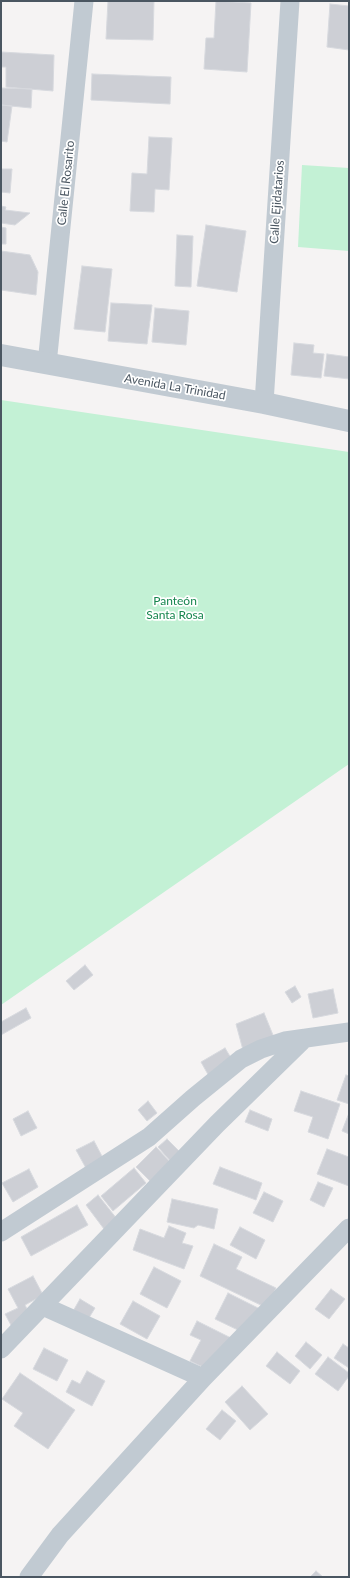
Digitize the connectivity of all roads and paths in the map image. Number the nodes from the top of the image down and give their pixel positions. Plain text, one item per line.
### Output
1 (84, 1) edge
2 (290, 1) edge
3 (1, 355) edge
4 (47, 364) junction
5 (264, 403) junction
6 (349, 421) edge
7 (349, 1032) edge
8 (305, 1038) junction
9 (349, 1228) edge
10 (1, 1232) edge
11 (43, 1306) junction
12 (1, 1350) edge
13 (203, 1378) junction
14 (29, 1577) edge

1 - 4 street, Calle El Rosarito
2 - 5 street, Calle Ejidatarios
3 - 4 street, Avenida La Trinidad
4 - 5 street, Avenida La Trinidad
5 - 6 street, Avenida La Trinidad
7 - 8 street
8 - 10 street
8 - 11 street
9 - 13 street
11 - 12 street
11 - 13 street
13 - 14 street

